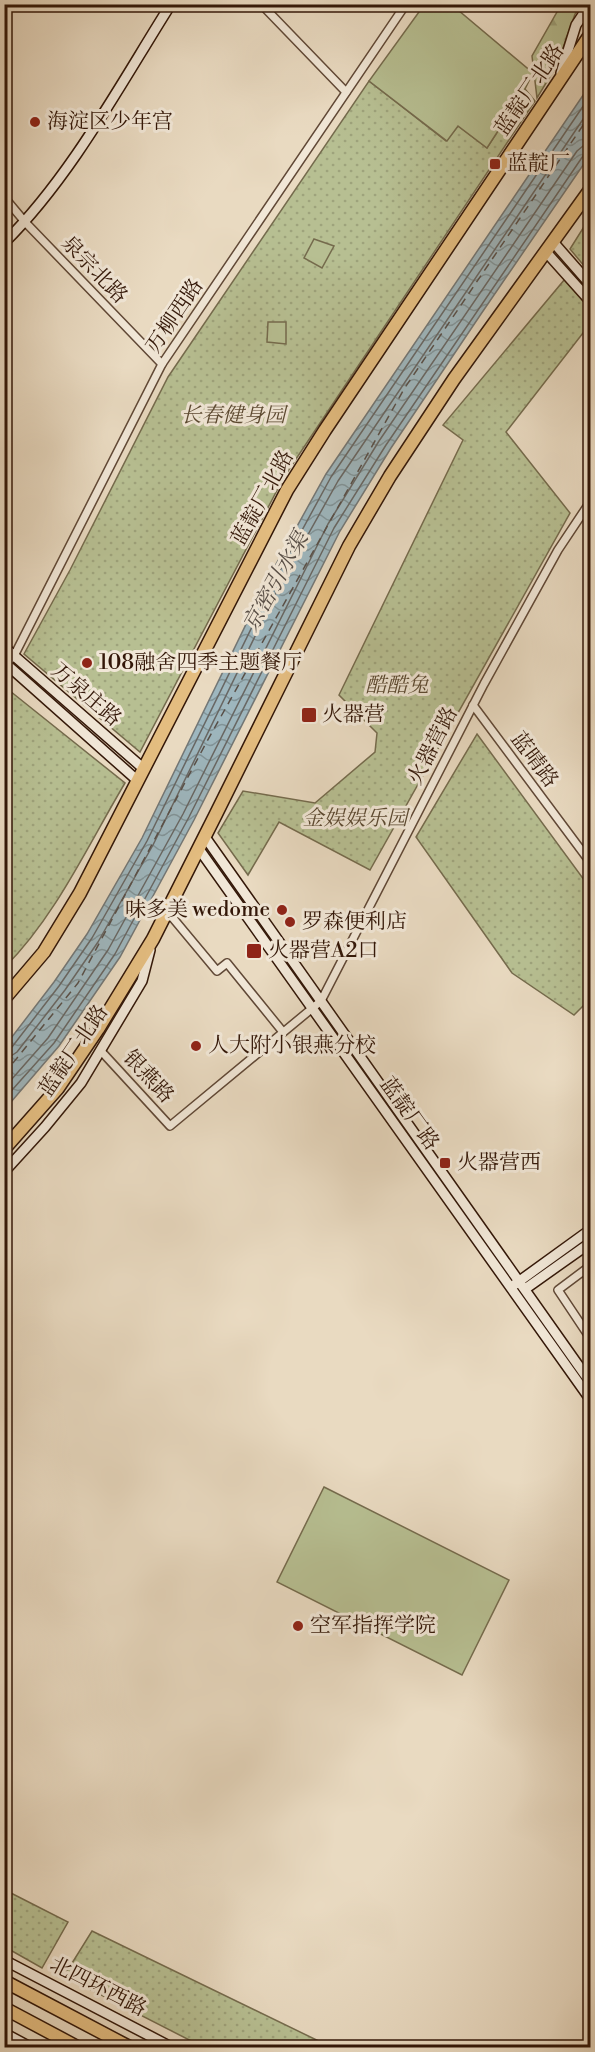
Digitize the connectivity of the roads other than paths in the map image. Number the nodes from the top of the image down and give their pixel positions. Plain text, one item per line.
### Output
1 (171, 4) edge
2 (261, 4) edge
3 (406, 4) edge
4 (590, 4) edge
5 (591, 35) edge
6 (558, 85) junction
7 (346, 92) junction
8 (591, 190) edge
9 (4, 197) edge
10 (26, 222) junction
11 (4, 243) edge
12 (550, 248) junction
13 (591, 284) edge
14 (591, 301) edge
15 (162, 364) junction
16 (591, 502) edge
17 (4, 647) edge
18 (14, 656) junction
19 (5, 664) edge
20 (473, 705) junction
21 (144, 769) junction
22 (138, 781) junction
23 (205, 837) junction
24 (199, 849) junction
25 (589, 858) edge
26 (167, 911) junction
27 (153, 939) junction
28 (4, 999) edge
29 (321, 1000) junction
30 (311, 1008) junction
31 (283, 1032) junction
32 (101, 1051) junction
33 (170, 1126) joint
34 (4, 1149) edge
35 (4, 1172) edge
36 (591, 1230) edge
37 (591, 1243) edge
38 (591, 1266) edge
39 (518, 1288) junction
40 (591, 1338) edge
41 (591, 1382) edge
42 (591, 1399) edge
43 (4, 1960) edge
44 (4, 1981) edge
45 (4, 2008) edge
46 (4, 2033) edge
47 (591, 2041) edge
48 (32, 2048) edge
49 (79, 2048) edge
50 (131, 2048) edge
51 (174, 2048) edge
52 (583, 2048) edge

1 - 10 street
2 - 7 street
3 - 7 street, 万柳西路
4 - 6 street
5 - 6 highway, 蓝靛厂北路
6 - 21 highway, 蓝靛厂北路
7 - 15 street, 万柳西路
8 - 12 highway, 蓝靛厂北路
9 - 10 street, 泉宗北路
10 - 11 street
10 - 15 street, 泉宗北路
12 - 13 street
12 - 14 street
12 - 23 highway, 蓝靛厂北路
15 - 18 street, 万柳西路
16 - 20 street, 火器营路
17 - 18 street, 万泉庄路
18 - 19 street, 万柳西路
18 - 21 street, 万泉庄路
19 - 22 street, 万泉庄路
20 - 25 street, 蓝晴路
20 - 29 street, 火器营路
21 - 22 highway, 蓝靛厂北路
22 - 28 highway, 蓝靛厂北路
23 - 24 highway, 蓝靛厂北路
23 - 29 street, 蓝靛厂路
24 - 26 highway, 蓝靛厂北路
24 - 30 street, 蓝靛厂路
26 - 27 highway, 蓝靛厂北路
26 - 31 street
27 - 32 street, 蓝靛厂北路
27 - 34 highway, 蓝靛厂北路
29 - 30 street, 火器营路
29 - 39 street, 蓝靛厂路
30 - 31 street, 火器营路
30 - 39 street, 蓝靛厂路
31 - 33 street, 火器营路
32 - 33 street, 银燕路
32 - 35 street, 蓝靛厂北路
36 - 39 street
37 - 39 street
38 - 40 street
39 - 41 street, 蓝靛厂路
39 - 42 street, 蓝靛厂路
43 - 51 street, 北四环西路
44 - 50 highway, 北四环西路
45 - 49 highway
46 - 48 street
47 - 52 street

